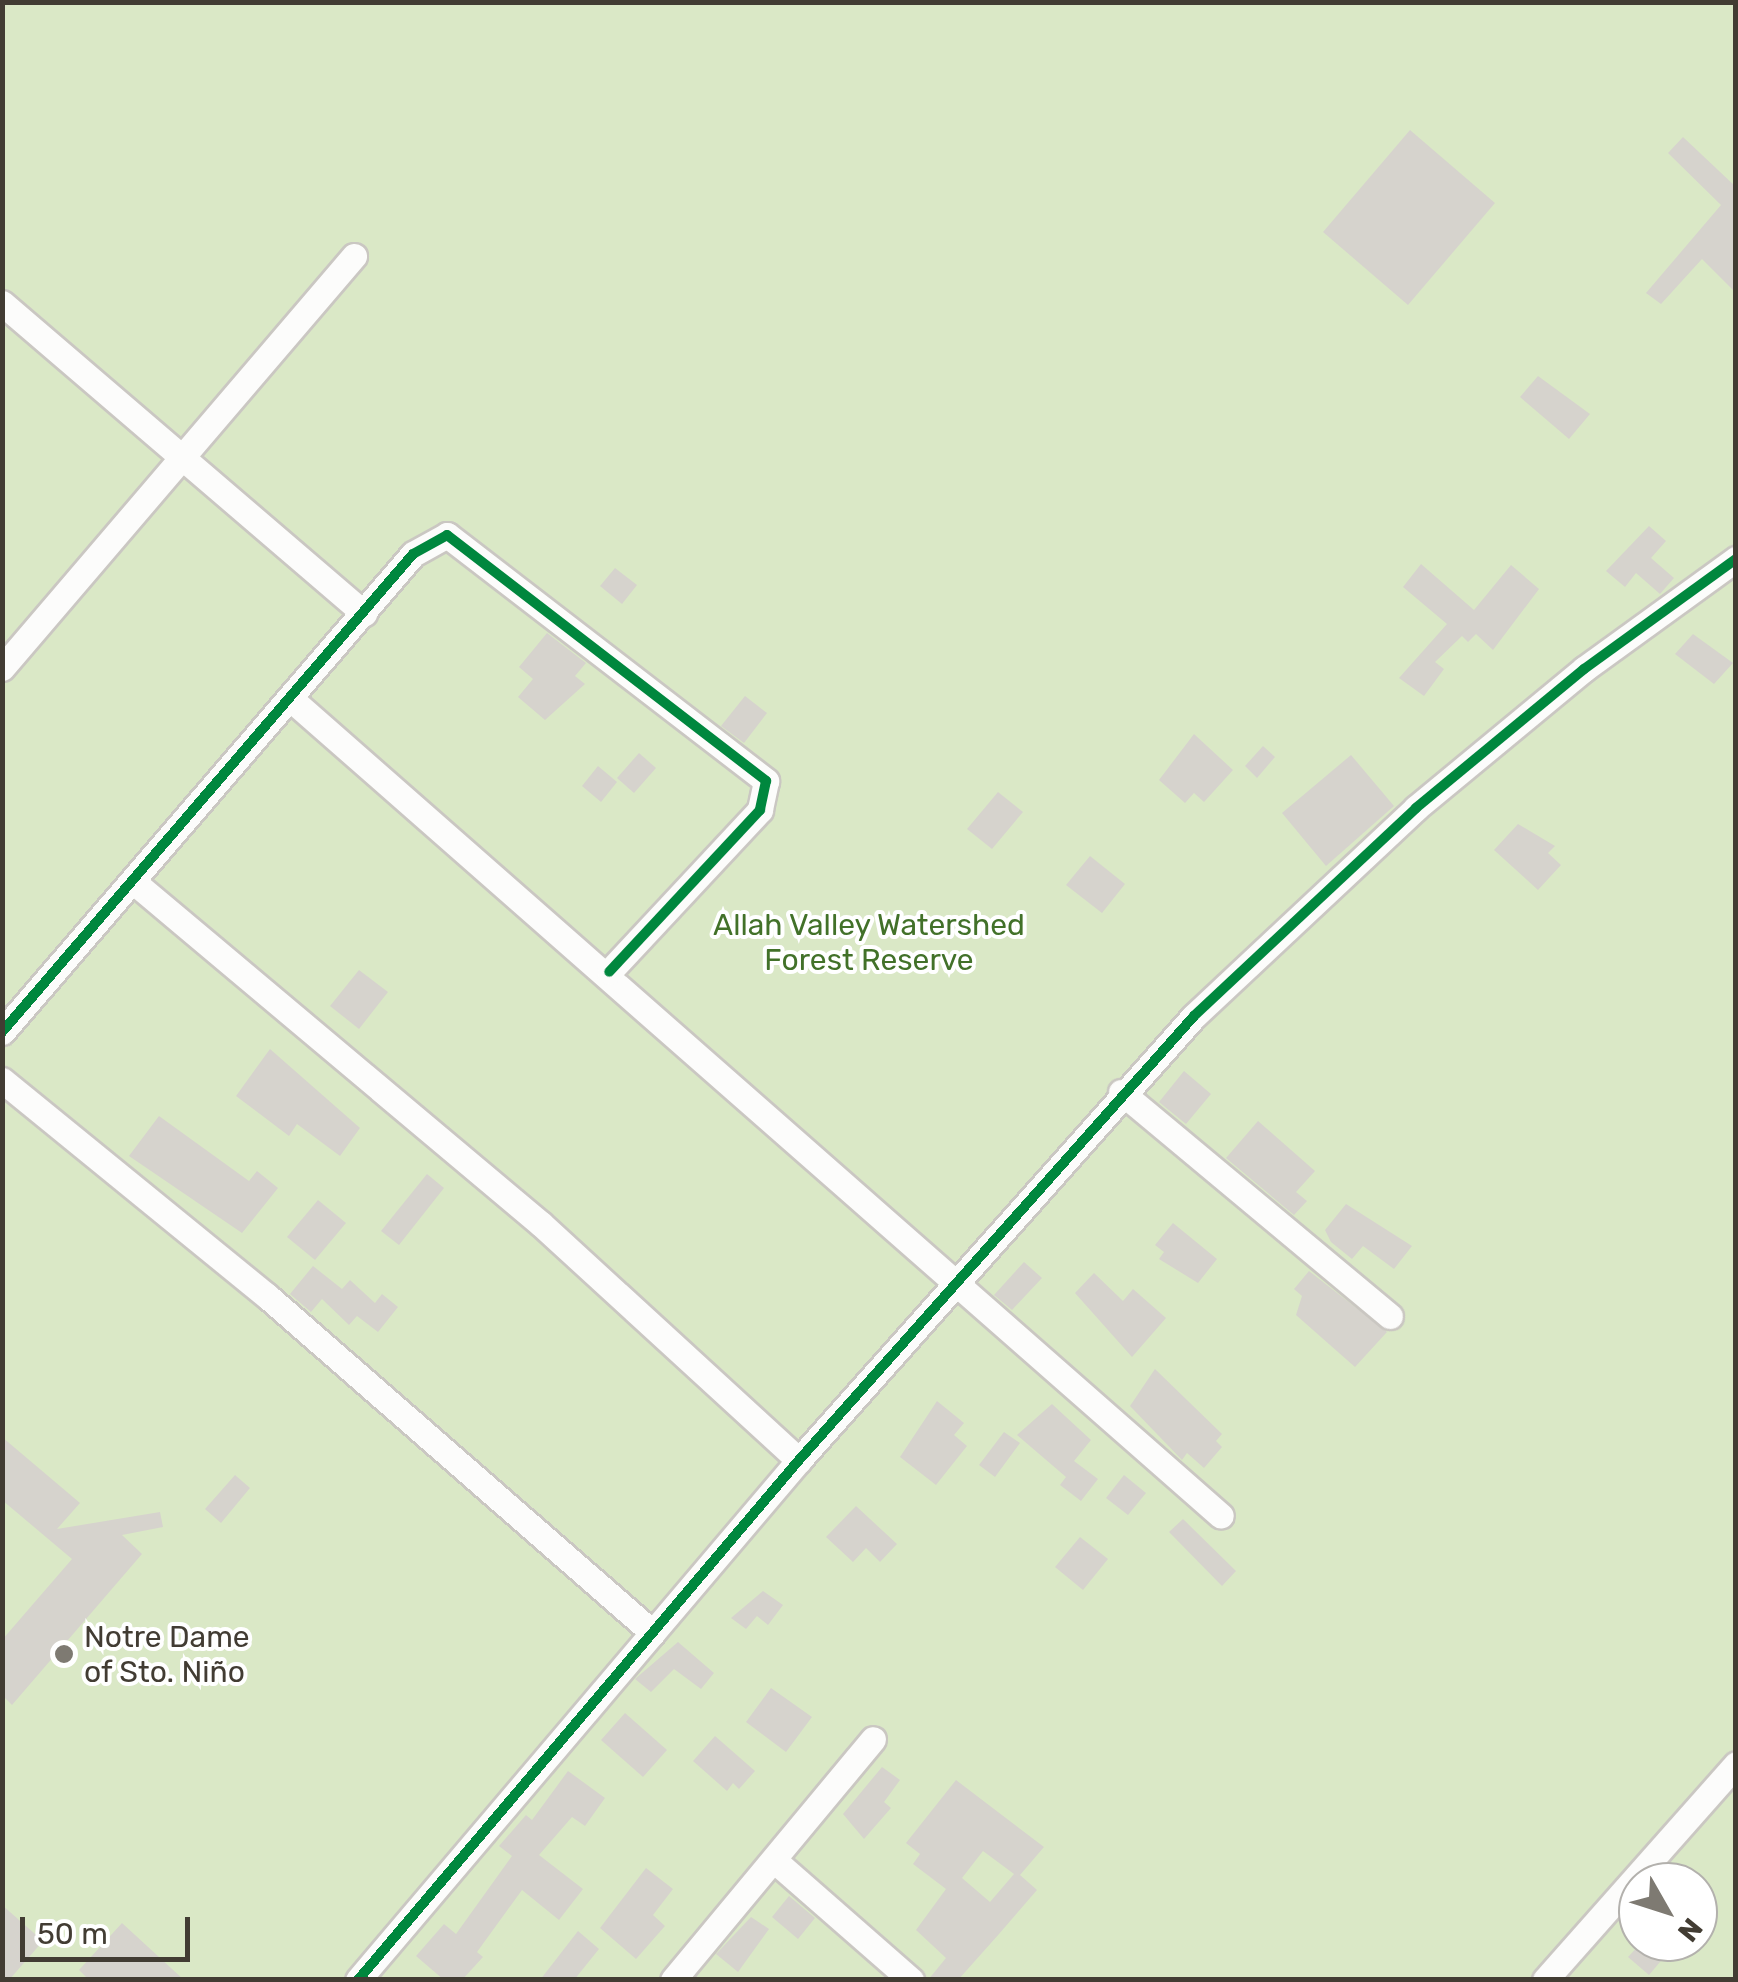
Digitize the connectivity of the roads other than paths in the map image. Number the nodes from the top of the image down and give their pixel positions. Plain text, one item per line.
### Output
1 (354, 256) dead end
2 (2, 304) edge
3 (183, 458) junction
4 (1736, 558) edge
5 (364, 613) junction
6 (2, 668) edge
7 (292, 700) junction
8 (135, 883) junction
9 (609, 972) junction
10 (2, 1032) edge
11 (2, 1080) edge
12 (1122, 1092) junction
13 (956, 1281) junction
14 (1390, 1316) dead end
15 (799, 1460) junction
16 (1221, 1516) dead end
17 (654, 1634) junction
18 (873, 1739) dead end
19 (1736, 1764) edge
20 (775, 1861) junction
21 (358, 1980) edge
22 (673, 1980) edge
23 (912, 1980) edge
24 (1545, 1980) edge

1 - 3 street
2 - 3 street
3 - 5 street
3 - 6 street
4 - 12 street
5 - 7 street
5 - 9 street
7 - 8 street
7 - 9 street
8 - 10 street
8 - 15 street
9 - 13 street
11 - 17 street
12 - 13 street
12 - 14 street
13 - 15 street
13 - 16 street
15 - 17 street
17 - 21 street
18 - 20 street
19 - 24 street
20 - 22 street
20 - 23 street

